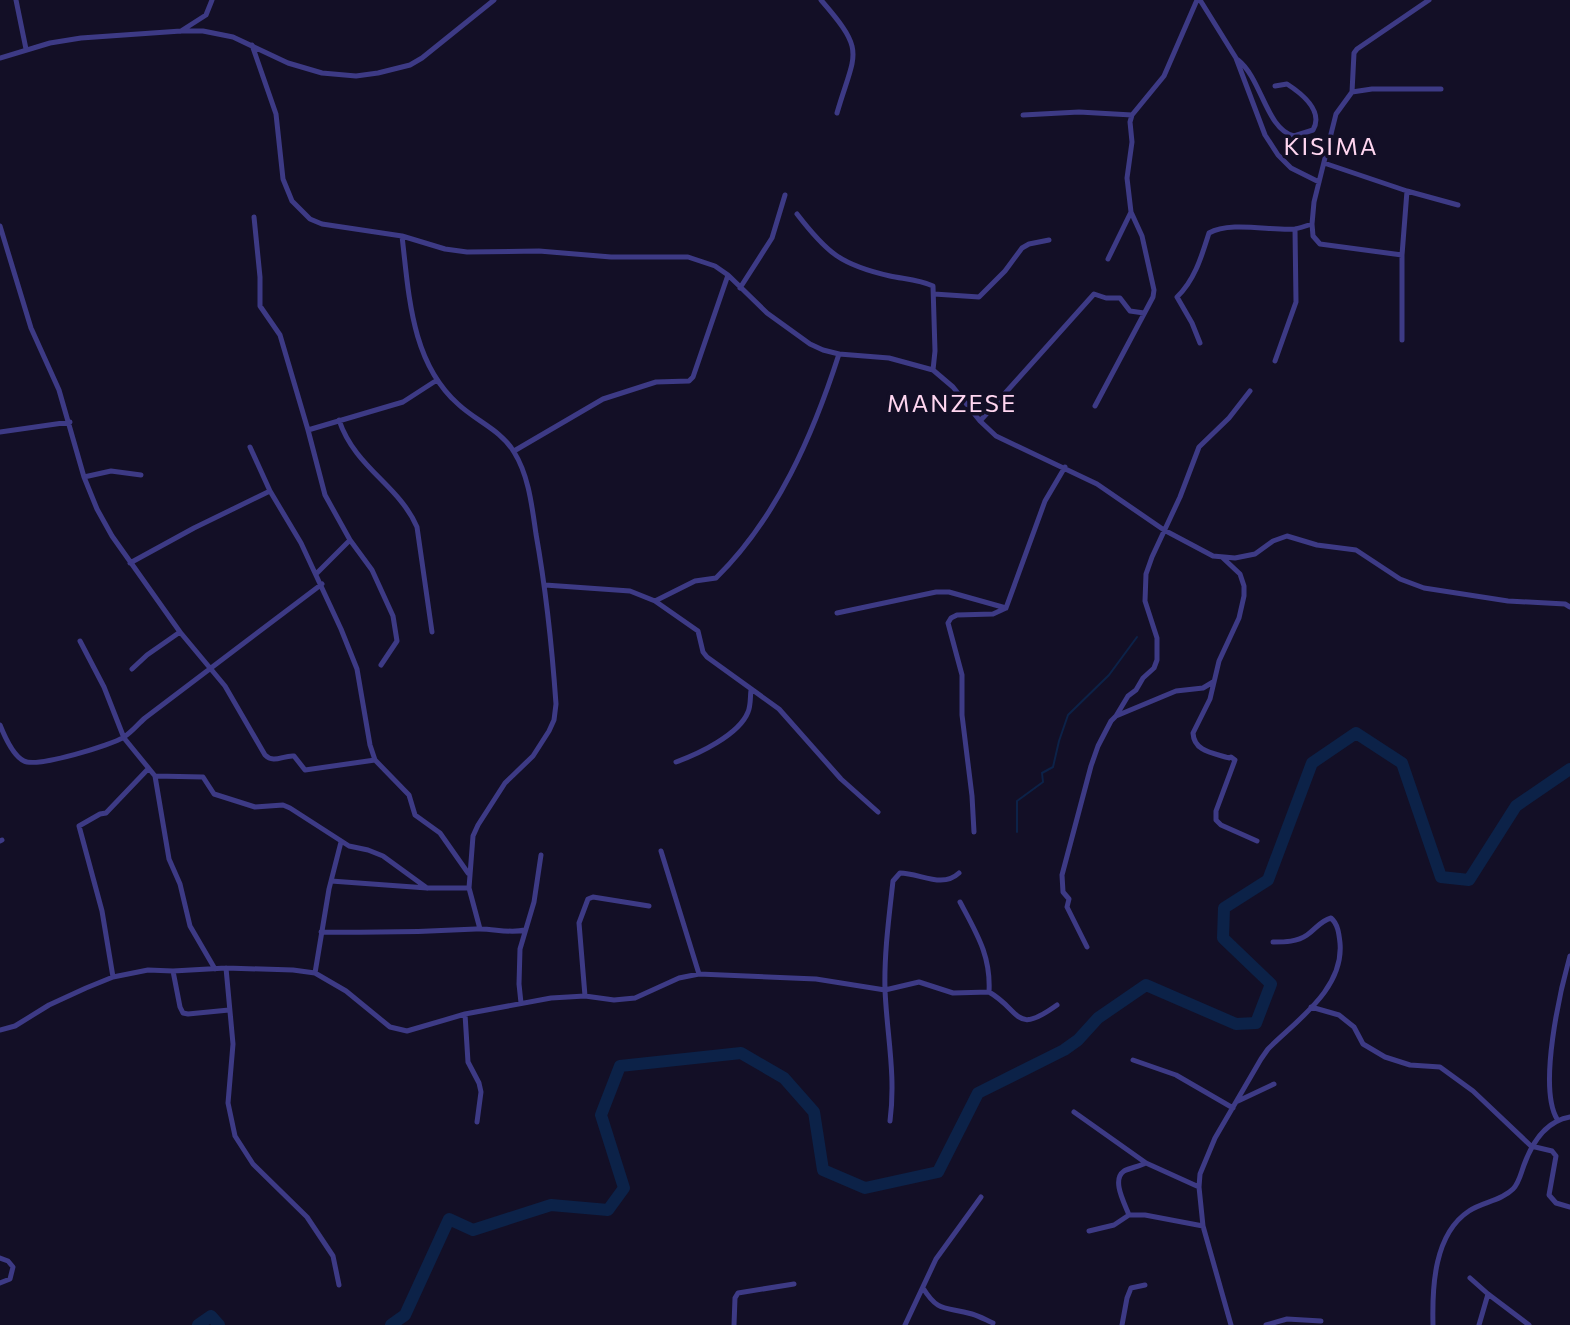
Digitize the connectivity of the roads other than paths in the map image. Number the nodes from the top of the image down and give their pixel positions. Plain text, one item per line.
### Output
1 (16, 0) edge
2 (212, 0) edge
3 (494, 0) edge
4 (821, 0) edge
5 (1186, 0) edge
6 (1198, 0) edge
7 (1429, 0) edge
8 (181, 31) junction
9 (251, 45) junction
10 (26, 49) junction
11 (0, 58) edge
12 (1236, 58) junction
13 (1275, 86) dead end
14 (1441, 89) dead end
15 (1352, 92) junction
16 (837, 113) dead end
17 (1023, 115) dead end
18 (1132, 115) junction
19 (1324, 163) junction
20 (1319, 182) junction
21 (1407, 191) junction
22 (785, 195) dead end
23 (1458, 205) dead end
24 (1131, 212) junction
25 (797, 214) dead end
26 (254, 217) dead end
27 (1312, 224) junction
28 (0, 226) edge
29 (1295, 229) junction
30 (402, 236) junction
31 (1049, 240) dead end
32 (1402, 255) junction
33 (1108, 259) dead end
34 (728, 275) junction
35 (740, 288) junction
36 (934, 294) junction
37 (1144, 313) junction
38 (1402, 340) dead end
39 (1200, 343) dead end
40 (839, 354) junction
41 (1275, 360) dead end
42 (933, 370) junction
43 (437, 380) junction
44 (1250, 391) dead end
45 (1095, 406) dead end
46 (339, 420) junction
47 (980, 421) junction
48 (70, 422) junction
49 (308, 430) junction
50 (0, 432) edge
51 (250, 447) dead end
52 (514, 451) junction
53 (1065, 467) junction
54 (141, 475) dead end
55 (85, 477) junction
56 (270, 491) junction
57 (1164, 530) junction
58 (350, 540) junction
59 (1223, 558) junction
60 (131, 563) junction
61 (316, 574) junction
62 (322, 584) junction
63 (545, 585) junction
64 (655, 601) junction
65 (1570, 607) edge
66 (1006, 608) junction
67 (837, 613) dead end
68 (180, 632) junction
69 (432, 632) dead end
70 (80, 641) dead end
71 (381, 665) dead end
72 (132, 669) dead end
73 (212, 669) junction
74 (1215, 679) junction
75 (751, 690) junction
76 (1116, 716) junction
77 (0, 725) edge
78 (124, 738) junction
79 (375, 760) junction
80 (676, 762) dead end
81 (148, 769) junction
82 (155, 776) junction
83 (878, 812) dead end
84 (974, 832) dead end
85 (1257, 841) dead end
86 (341, 842) junction
87 (661, 851) dead end
88 (541, 855) dead end
89 (468, 873) junction
90 (959, 873) dead end
91 (331, 881) junction
92 (427, 888) junction
93 (469, 888) junction
94 (960, 902) dead end
95 (649, 906) dead end
96 (480, 929) junction
97 (525, 929) junction
98 (321, 932) junction
99 (1273, 942) dead end
100 (1087, 947) dead end
101 (1570, 956) edge
102 (226, 968) junction
103 (215, 969) junction
104 (173, 971) junction
105 (315, 973) junction
106 (699, 974) junction
107 (113, 977) junction
108 (885, 990) junction
109 (989, 992) junction
110 (585, 996) junction
111 (522, 1003) junction
112 (1057, 1005) dead end
113 (1311, 1007) junction
114 (229, 1010) junction
115 (465, 1014) junction
116 (0, 1030) edge
117 (1133, 1060) dead end
118 (1274, 1084) dead end
119 (1238, 1101) junction
120 (1233, 1108) junction
121 (1074, 1112) dead end
122 (1570, 1117) edge
123 (1557, 1119) junction
124 (890, 1121) dead end
125 (477, 1122) dead end
126 (1531, 1146) junction
127 (1146, 1163) junction
128 (1199, 1187) junction
129 (981, 1197) dead end
130 (1570, 1207) edge
131 (1129, 1215) junction
132 (1203, 1226) junction
133 (1089, 1231) dead end
134 (0, 1258) edge
135 (1470, 1278) dead end
136 (0, 1283) edge
137 (794, 1284) dead end
138 (340, 1285) dead end
139 (1145, 1285) dead end
140 (923, 1288) junction
141 (1488, 1294) junction
142 (1321, 1321) dead end
143 (993, 1323) dead end
144 (734, 1325) edge
145 (905, 1325) edge
146 (1122, 1325) edge
147 (1231, 1325) edge
148 (1266, 1325) edge
149 (1433, 1325) edge
150 (1479, 1325) edge
151 (1529, 1325) edge

1 - 10 street
2 - 8 street
3 - 9 street
4 - 16 street
5 - 6 street
6 - 12 street
6 - 18 street
7 - 15 street
8 - 9 street
8 - 10 street
9 - 30 street
10 - 11 street
12 - 13 street
12 - 20 street
14 - 15 street
15 - 19 street
17 - 18 street
18 - 24 street
19 - 20 street
19 - 21 street
20 - 27 street
21 - 23 street
21 - 32 street
22 - 35 street
24 - 33 street
24 - 37 street
25 - 36 street
26 - 49 street
27 - 29 street
27 - 32 street
28 - 48 street
29 - 39 street
29 - 41 street
30 - 34 street
30 - 43 street
31 - 36 street
32 - 38 street
34 - 35 street
34 - 52 street
35 - 40 street
36 - 42 street
37 - 45 street
37 - 47 street
40 - 42 street
40 - 64 street
42 - 47 street
43 - 46 street
43 - 52 street
44 - 57 street
46 - 49 street
46 - 69 street
47 - 53 street
48 - 50 street
48 - 55 street
49 - 58 street
51 - 56 street
52 - 63 street
53 - 57 street
53 - 66 street
54 - 55 street
55 - 60 street
56 - 60 street
56 - 61 street
57 - 59 street
57 - 76 street
58 - 61 street
58 - 71 street
59 - 65 street
59 - 74 street
60 - 68 street
61 - 62 street
62 - 73 street
62 - 79 street
63 - 64 street
63 - 89 street
64 - 75 street
66 - 67 street
66 - 84 street
68 - 72 street
68 - 73 street
70 - 78 street
73 - 78 street
73 - 79 street
74 - 76 street
74 - 85 street
75 - 80 street
75 - 83 street
76 - 100 street
77 - 78 street
78 - 81 street
79 - 89 street
81 - 82 street
81 - 107 street
82 - 86 street
82 - 103 street
86 - 91 street
86 - 92 street
87 - 106 street
88 - 97 street
89 - 93 street
90 - 108 street
91 - 92 street
91 - 98 street
92 - 93 street
93 - 96 street
94 - 109 street
95 - 110 street
96 - 97 street
96 - 98 street
97 - 111 street
98 - 105 street
99 - 113 street
101 - 123 street
102 - 103 street
102 - 105 street
102 - 114 street
103 - 104 street
104 - 107 street
104 - 114 street
105 - 115 street
106 - 108 street
106 - 110 street
107 - 116 street
108 - 109 street
108 - 124 street
109 - 112 street
110 - 111 street
111 - 115 street
113 - 119 street
113 - 126 street
114 - 138 street
115 - 125 street
117 - 120 street
118 - 119 street
119 - 120 street
120 - 128 street
121 - 127 street
122 - 123 street
123 - 126 street
126 - 130 street
126 - 149 street
127 - 128 street
127 - 131 street
128 - 132 street
129 - 140 street
131 - 132 street
131 - 133 street
132 - 147 street
134 - 136 street
135 - 141 street
137 - 144 street
139 - 146 street
140 - 143 street
140 - 145 street
141 - 150 street
141 - 151 street
142 - 148 street

